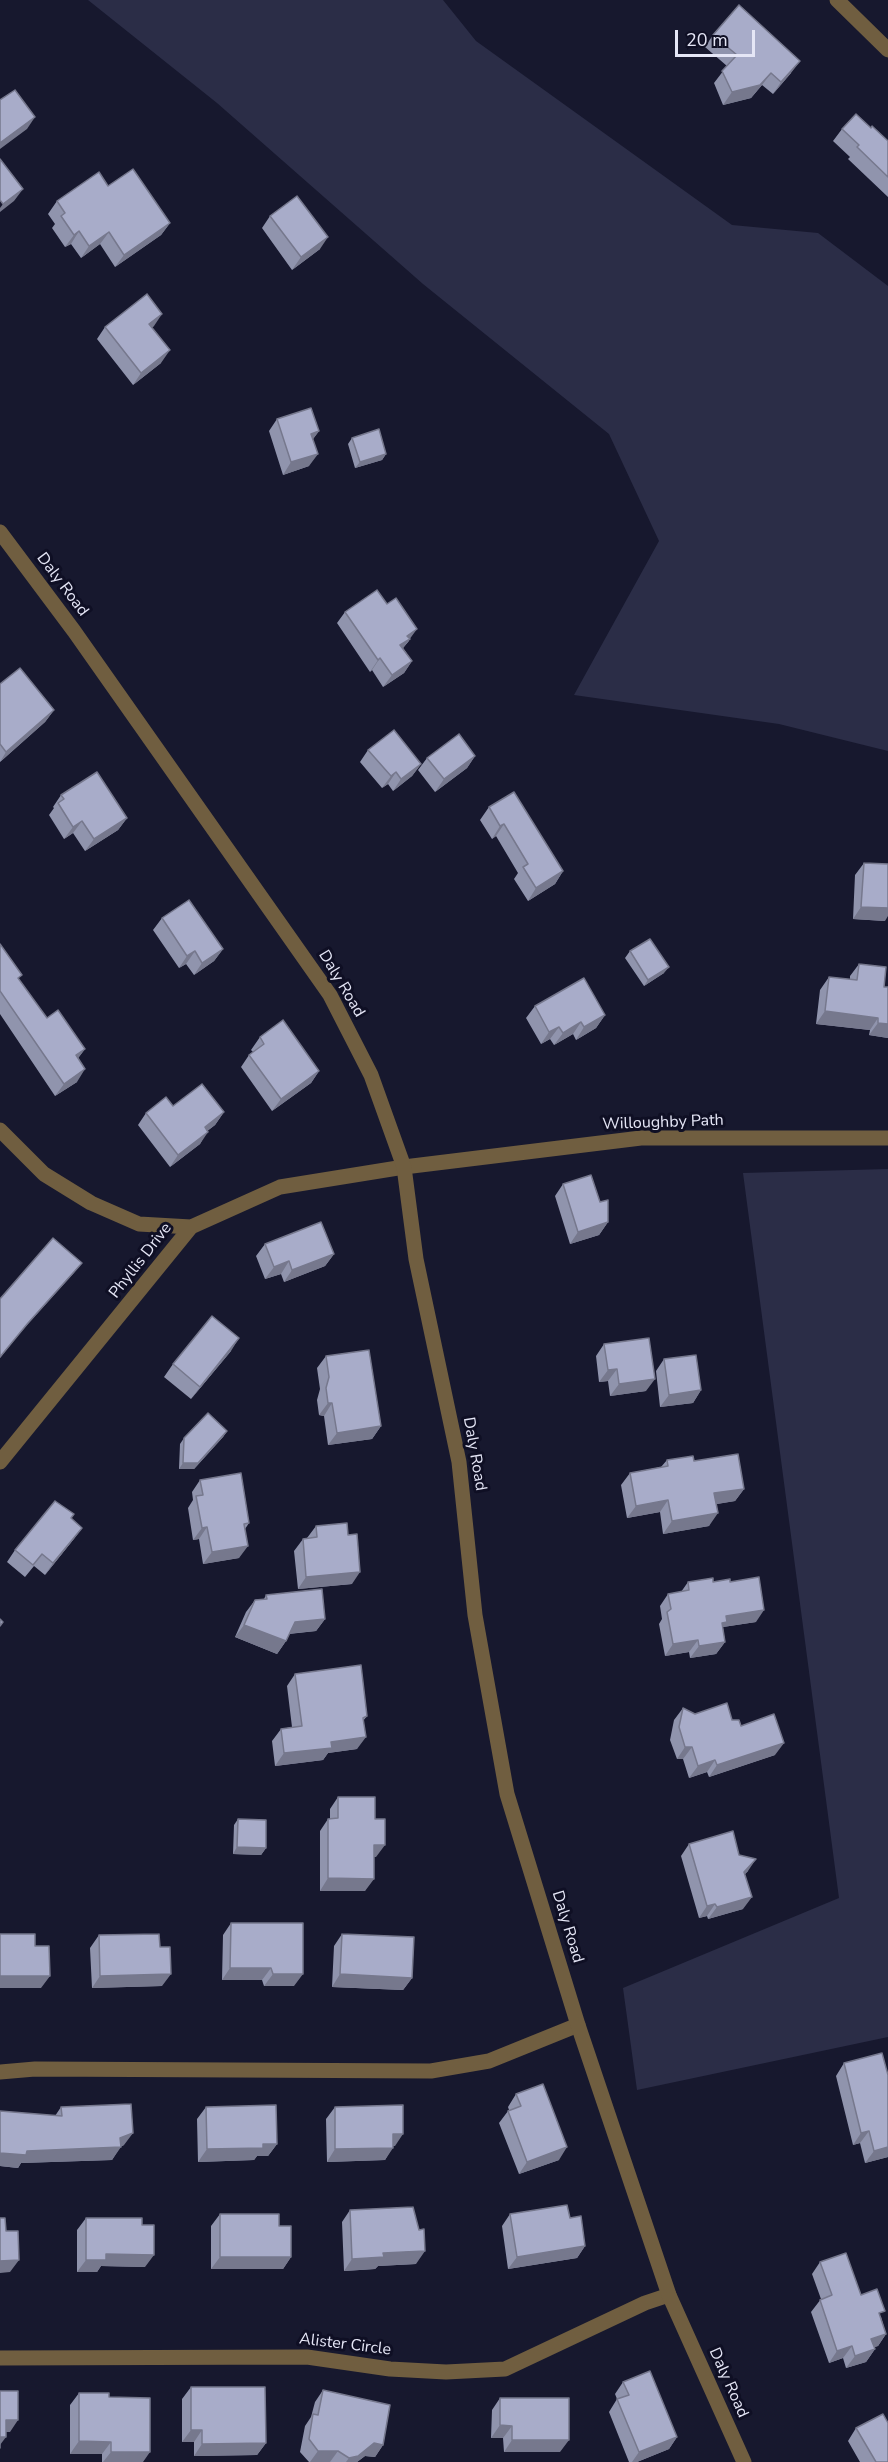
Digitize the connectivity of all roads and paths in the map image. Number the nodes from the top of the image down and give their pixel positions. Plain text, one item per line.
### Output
1 (837, 0) edge
2 (888, 50) edge
3 (0, 532) edge
4 (0, 1130) edge
5 (888, 1138) edge
6 (404, 1167) junction
7 (191, 1227) junction
8 (0, 1462) edge
9 (578, 2025) junction
10 (0, 2072) edge
11 (669, 2295) junction
12 (0, 2358) edge
13 (744, 2462) edge

1 - 2 street
3 - 6 street, Daly Road
4 - 7 street
5 - 6 street, Willoughby Path
6 - 7 street, Phyllis Drive
6 - 9 street, Daly Road
7 - 8 street, Phyllis Drive
9 - 10 street
9 - 11 street, Daly Road
11 - 12 street, Alister Circle
11 - 13 street, Daly Road

